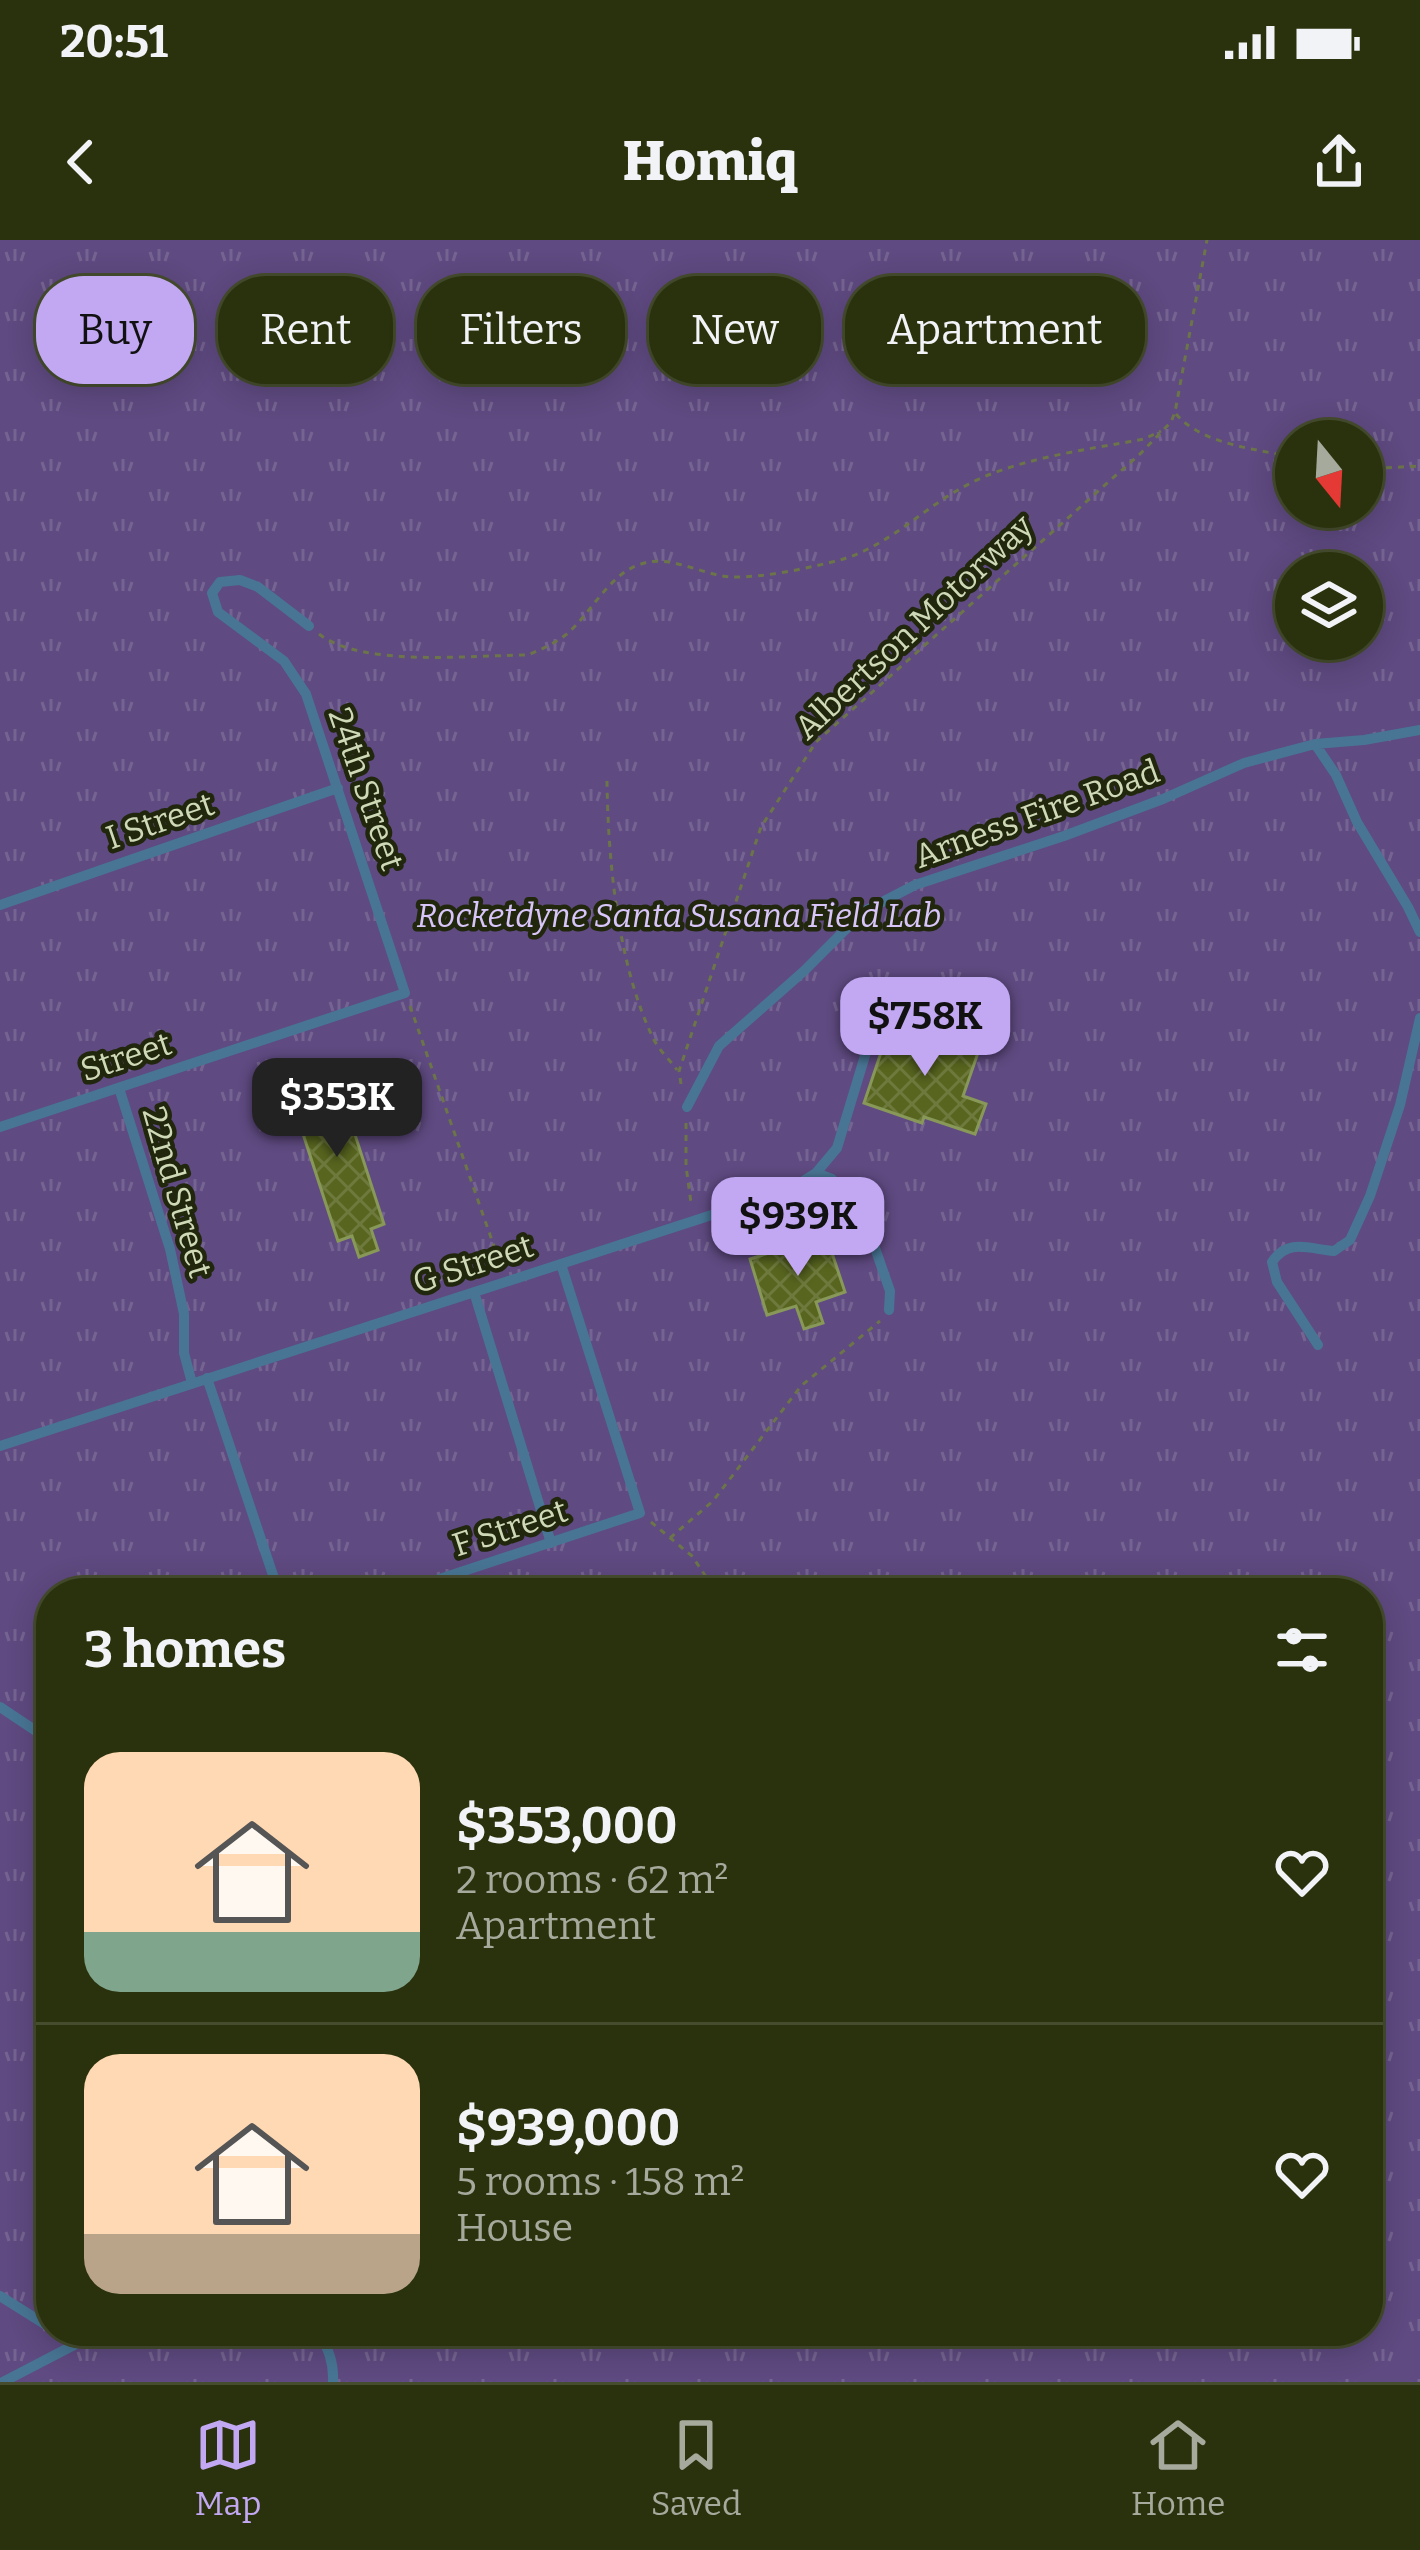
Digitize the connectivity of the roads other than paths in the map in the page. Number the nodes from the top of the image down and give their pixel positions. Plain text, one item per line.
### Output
1 (308, 626) road end
2 (1420, 730) edge
3 (1315, 745) junction
4 (338, 788) junction
5 (0, 904) edge
6 (1420, 932) edge
7 (405, 993) joint
8 (1420, 1018) edge
9 (871, 1036) dead end
10 (118, 1088) junction
11 (686, 1108) road end
12 (0, 1127) edge
13 (816, 1173) junction
14 (561, 1264) junction
15 (474, 1292) junction
16 (889, 1310) road end
17 (1318, 1345) dead end
18 (208, 1378) junction
19 (192, 1383) junction
20 (0, 1447) edge
21 (551, 1543) junction
22 (275, 1578) edge
23 (444, 1578) edge
24 (0, 1707) edge
25 (36, 1731) edge
26 (0, 2296) edge
27 (36, 2319) edge
28 (72, 2346) edge
29 (327, 2346) edge
30 (3, 2382) edge
31 (334, 2382) edge

1 - 4 lane, 24th Street
2 - 3 lane, Arness Fire Road
3 - 6 lane
3 - 11 lane, Arness Fire Road
4 - 5 lane, I Street
4 - 7 lane, 24th Street
7 - 10 lane, Street
8 - 17 lane
9 - 13 lane
10 - 12 lane, Street
10 - 19 lane, 22nd Street
13 - 14 lane, G Street
13 - 16 lane
14 - 15 lane, G Street
14 - 21 lane, F Street
15 - 18 lane, G Street
15 - 21 lane
18 - 19 lane, G Street
18 - 22 lane
19 - 20 lane, G Street
21 - 23 lane, F Street
24 - 25 lane
26 - 27 lane
28 - 30 lane
29 - 31 lane

